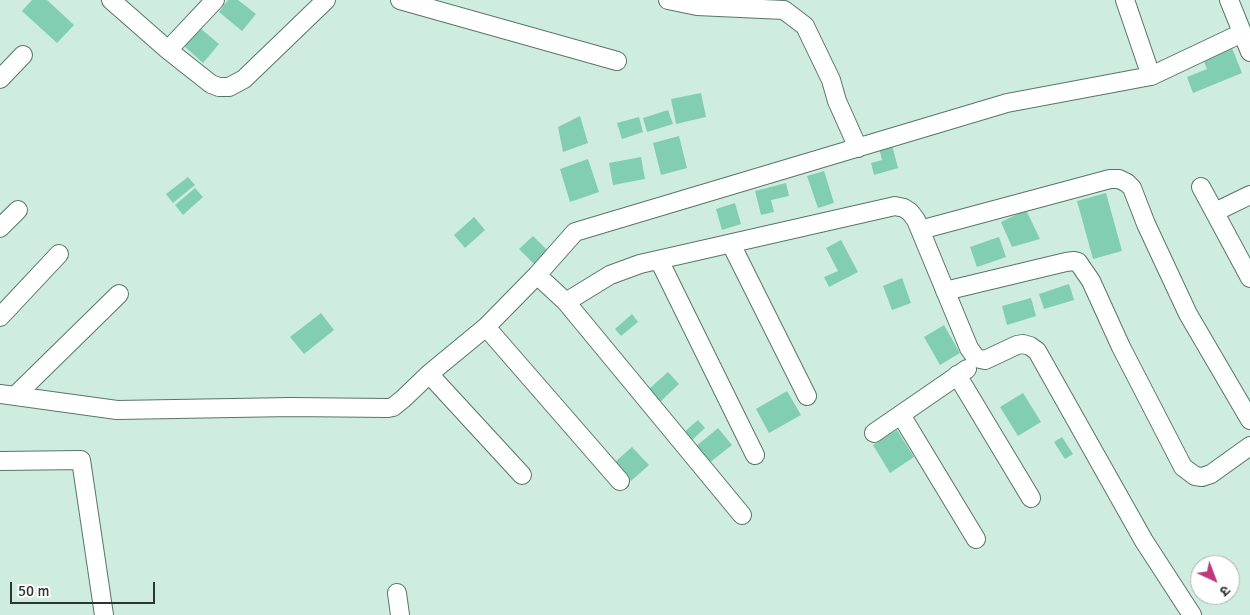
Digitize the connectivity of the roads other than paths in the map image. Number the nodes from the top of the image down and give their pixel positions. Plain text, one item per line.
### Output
1 (111, 0) edge
2 (215, 0) edge
3 (326, 0) edge
4 (400, 0) edge
5 (668, 0) edge
6 (1125, 0) edge
7 (1229, 0) edge
8 (1242, 33) junction
9 (168, 50) junction
10 (1250, 52) edge
11 (23, 55) dead end
12 (617, 61) dead end
13 (1151, 76) junction
14 (0, 79) edge
15 (858, 148) junction
16 (1200, 187) dead end
17 (1250, 195) edge
18 (18, 210) dead end
19 (1215, 212) junction
20 (0, 228) edge
21 (920, 230) junction
22 (730, 244) junction
23 (59, 254) dead end
24 (659, 260) junction
25 (537, 275) junction
26 (1250, 278) edge
27 (945, 291) junction
28 (119, 294) dead end
29 (566, 302) junction
30 (0, 317) edge
31 (486, 327) junction
32 (980, 360) junction
33 (429, 374) junction
34 (958, 375) junction
35 (8, 395) edge
36 (807, 396) dead end
37 (901, 414) junction
38 (1250, 420) edge
39 (874, 433) dead end
40 (1250, 446) edge
41 (755, 455) dead end
42 (0, 460) edge
43 (522, 475) dead end
44 (620, 481) dead end
45 (1030, 498) dead end
46 (742, 515) dead end
47 (976, 539) dead end
48 (397, 593) dead end
49 (104, 615) edge
50 (400, 615) edge
51 (1192, 615) edge

1 - 9 street
2 - 9 street
3 - 9 street
4 - 12 street
5 - 15 street
6 - 13 street
7 - 8 street
8 - 10 street
8 - 13 street
11 - 14 street
13 - 15 street
15 - 25 street
16 - 19 street
17 - 19 street
18 - 20 street
19 - 26 street
21 - 22 street
21 - 27 street
21 - 38 street
22 - 24 street
22 - 36 street
23 - 30 street
24 - 29 street
24 - 41 street
25 - 29 street
25 - 31 street
27 - 32 street
27 - 40 street
28 - 35 street
29 - 46 street
31 - 33 street
31 - 44 street
32 - 34 street
32 - 51 street
33 - 35 street
33 - 43 street
34 - 37 street
34 - 45 street
37 - 39 street
37 - 47 street
42 - 49 street
48 - 50 street

